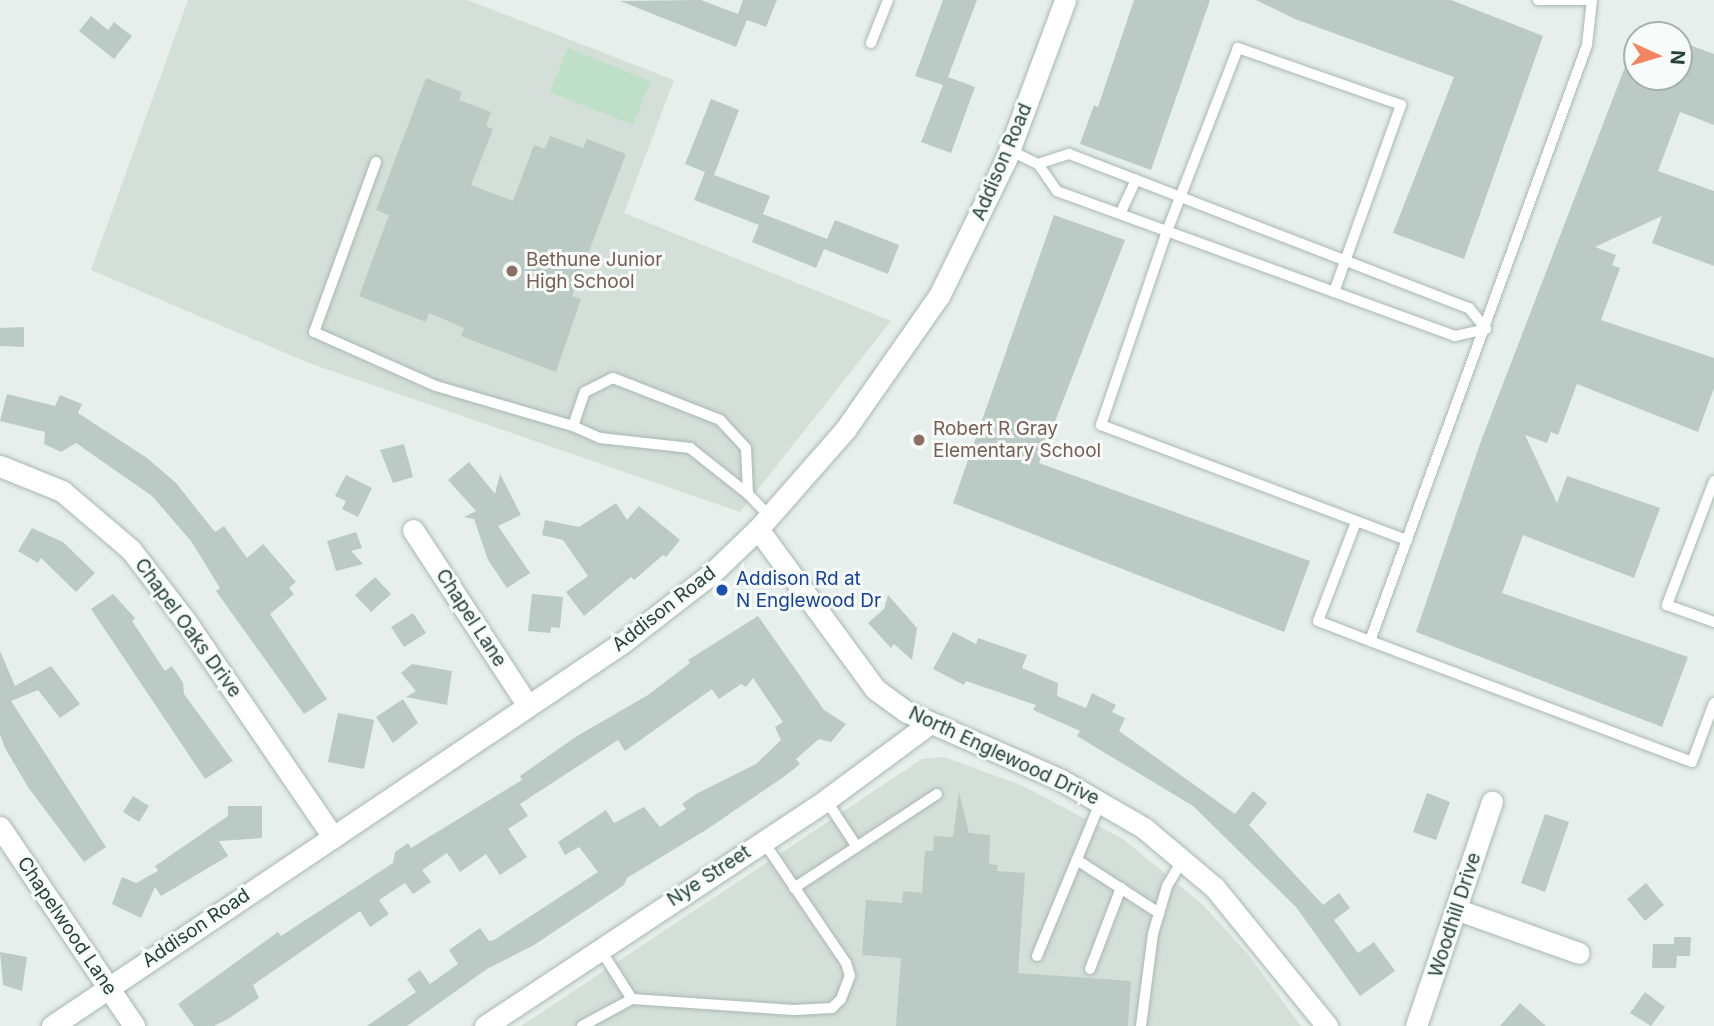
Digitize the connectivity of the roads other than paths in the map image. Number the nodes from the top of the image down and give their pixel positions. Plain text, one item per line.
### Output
1 (888, 0) edge
2 (1065, 0) edge
3 (1538, 0) edge
4 (1592, 0) edge
5 (871, 43) dead end
6 (1009, 150) junction
7 (376, 162) dead end
8 (1038, 164) junction
9 (1136, 180) junction
10 (1180, 197) junction
11 (1121, 214) junction
12 (1167, 231) junction
13 (1347, 261) junction
14 (1334, 292) junction
15 (1486, 329) junction
16 (573, 426) junction
17 (0, 466) edge
18 (1714, 481) edge
19 (748, 494) junction
20 (763, 523) junction
21 (1356, 523) junction
22 (414, 530) dead end
23 (1407, 540) junction
24 (1714, 622) edge
25 (1370, 641) junction
26 (1714, 703) edge
27 (528, 706) junction
28 (930, 723) junction
29 (937, 794) dead end
30 (826, 800) junction
31 (1101, 801) junction
32 (1492, 802) dead end
33 (0, 827) edge
34 (334, 837) junction
35 (763, 841) junction
36 (857, 847) junction
37 (1183, 859) junction
38 (1077, 860) junction
39 (794, 888) junction
40 (1121, 888) junction
41 (1458, 910) junction
42 (1159, 913) junction
43 (600, 949) junction
44 (1579, 953) dead end
45 (1037, 956) dead end
46 (1090, 969) dead end
47 (108, 987) junction
48 (632, 999) junction
49 (52, 1026) edge
50 (134, 1026) edge
51 (485, 1026) edge
52 (582, 1026) edge
53 (1141, 1026) edge
54 (1327, 1026) edge
55 (1416, 1026) edge

1 - 5 lane
2 - 6 street, Addison Road
3 - 4 lane
4 - 15 lane
6 - 8 lane
6 - 20 street, Addison Road
7 - 16 lane
8 - 9 lane
8 - 11 lane
9 - 10 lane
9 - 11 lane
10 - 12 lane
10 - 13 lane
10 - 13 lane
11 - 12 lane
12 - 14 lane
12 - 21 lane
13 - 14 lane
13 - 15 lane
14 - 15 lane
15 - 23 lane
16 - 19 lane
16 - 19 lane
17 - 34 street, Chapel Oaks Drive
18 - 24 lane
19 - 20 lane
20 - 27 street, Addison Road
20 - 28 street, North Englewood Drive
21 - 23 lane
21 - 25 lane
22 - 27 street, Chapel Lane
23 - 25 lane
25 - 26 lane
27 - 34 street, Addison Road
28 - 30 street, Nye Street
28 - 31 street, North Englewood Drive
29 - 36 lane
30 - 35 street, Nye Street
30 - 36 lane
31 - 37 street, North Englewood Drive
31 - 38 lane
32 - 41 street, Woodhill Drive
33 - 47 street, Chapelwood Lane
34 - 47 street, Addison Road
35 - 39 lane
35 - 43 street, Nye Street
36 - 39 lane
37 - 42 lane
37 - 54 street, North Englewood Drive
38 - 40 lane
38 - 45 lane
39 - 48 lane
40 - 42 lane
40 - 46 lane
41 - 44 street
41 - 55 street, Woodhill Drive
42 - 53 lane
43 - 48 lane
43 - 51 street, Nye Street
47 - 49 street, Addison Road
47 - 50 street, Chapelwood Lane
48 - 52 lane

